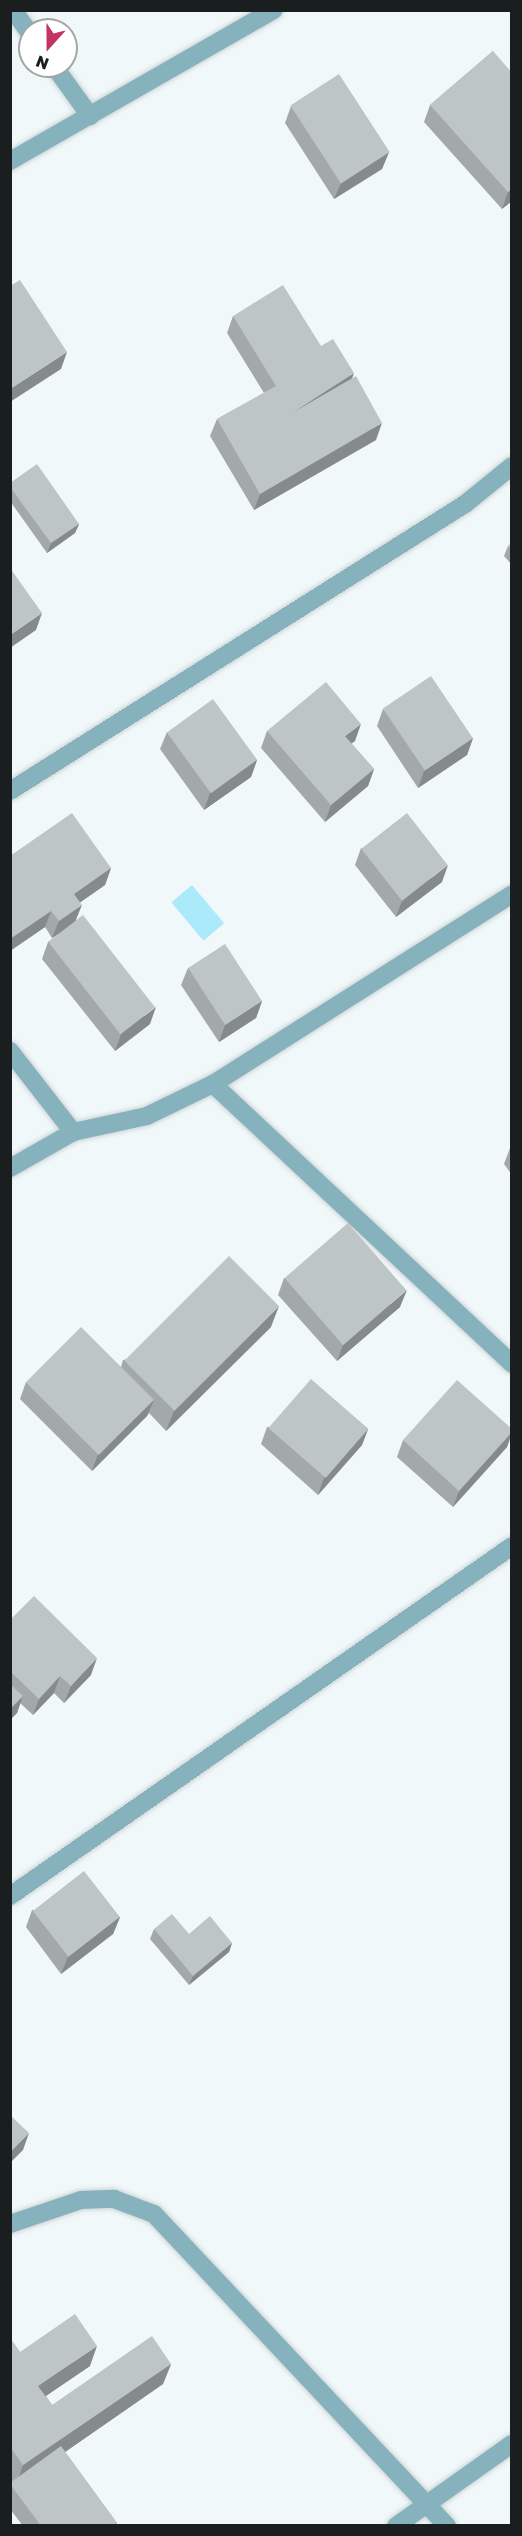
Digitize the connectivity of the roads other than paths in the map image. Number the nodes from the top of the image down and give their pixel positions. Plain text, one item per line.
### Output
1 (274, 10) edge
2 (63, 78) edge
3 (90, 116) junction
4 (10, 161) edge
5 (512, 466) edge
6 (10, 791) edge
7 (512, 894) edge
8 (10, 1051) edge
9 (213, 1084) junction
10 (73, 1132) junction
11 (10, 1168) edge
12 (512, 1364) edge
13 (512, 1546) edge
14 (10, 1896) edge
15 (10, 2223) edge
16 (512, 2444) edge
17 (429, 2502) junction
18 (396, 2526) edge
19 (447, 2526) edge

1 - 3 street
2 - 3 street
3 - 4 street
5 - 6 street
7 - 9 street
8 - 10 street
9 - 10 street
9 - 12 street
10 - 11 street
13 - 14 street
15 - 17 street
16 - 17 street
17 - 18 street
17 - 19 street

